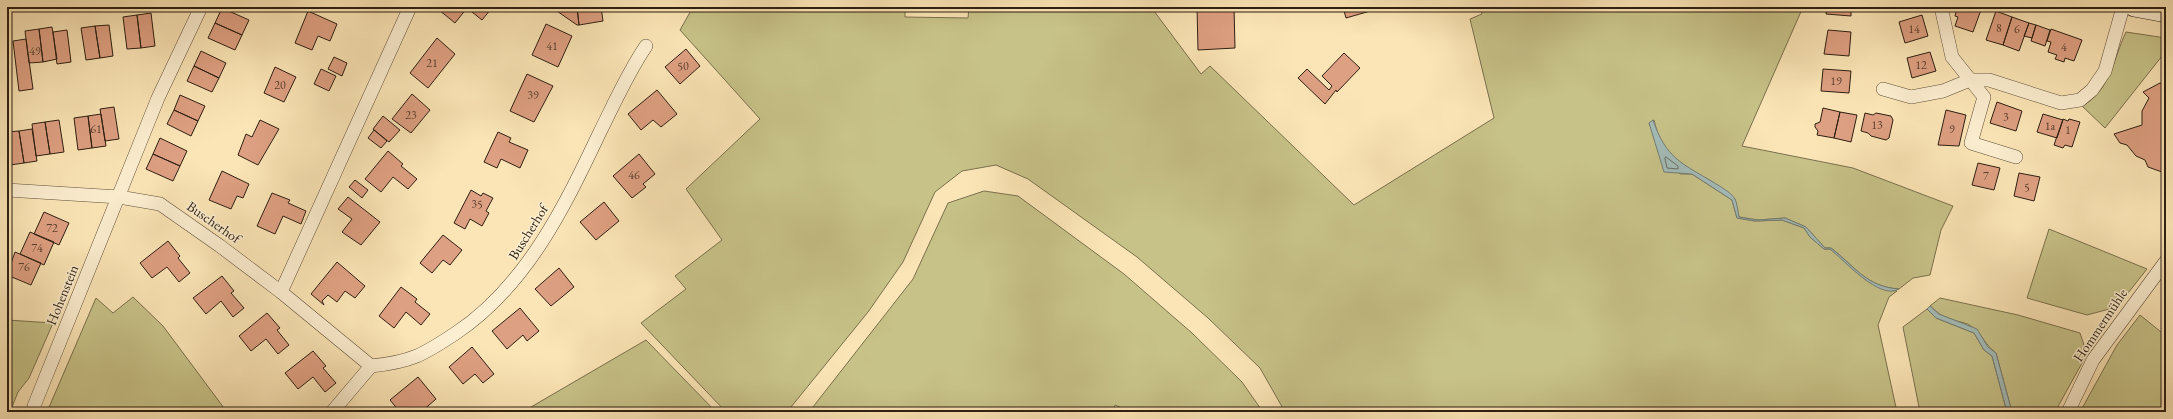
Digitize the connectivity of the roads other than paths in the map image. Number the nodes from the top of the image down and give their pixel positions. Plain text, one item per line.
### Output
1 (201, 7) edge
2 (410, 7) edge
3 (1941, 7) edge
4 (2123, 7) edge
5 (2134, 7) edge
6 (2166, 13) edge
7 (646, 46) dead end
8 (1970, 80) junction
9 (1883, 90) dead end
10 (2016, 157) dead end
11 (7, 190) edge
12 (119, 197) junction
13 (2166, 261) edge
14 (281, 292) junction
15 (371, 366) junction
16 (34, 406) dead end
17 (332, 412) edge
18 (2068, 412) edge

1 - 12 street, Hohenstein
2 - 14 street
3 - 8 street
4 - 8 street
5 - 6 main road
7 - 15 street, Buscherhof
8 - 9 street
8 - 10 street
11 - 12 street
12 - 14 street, Buscherhof
12 - 16 street, Hohenstein
13 - 18 street, Hommermühle
14 - 15 street, Buscherhof
15 - 17 street

